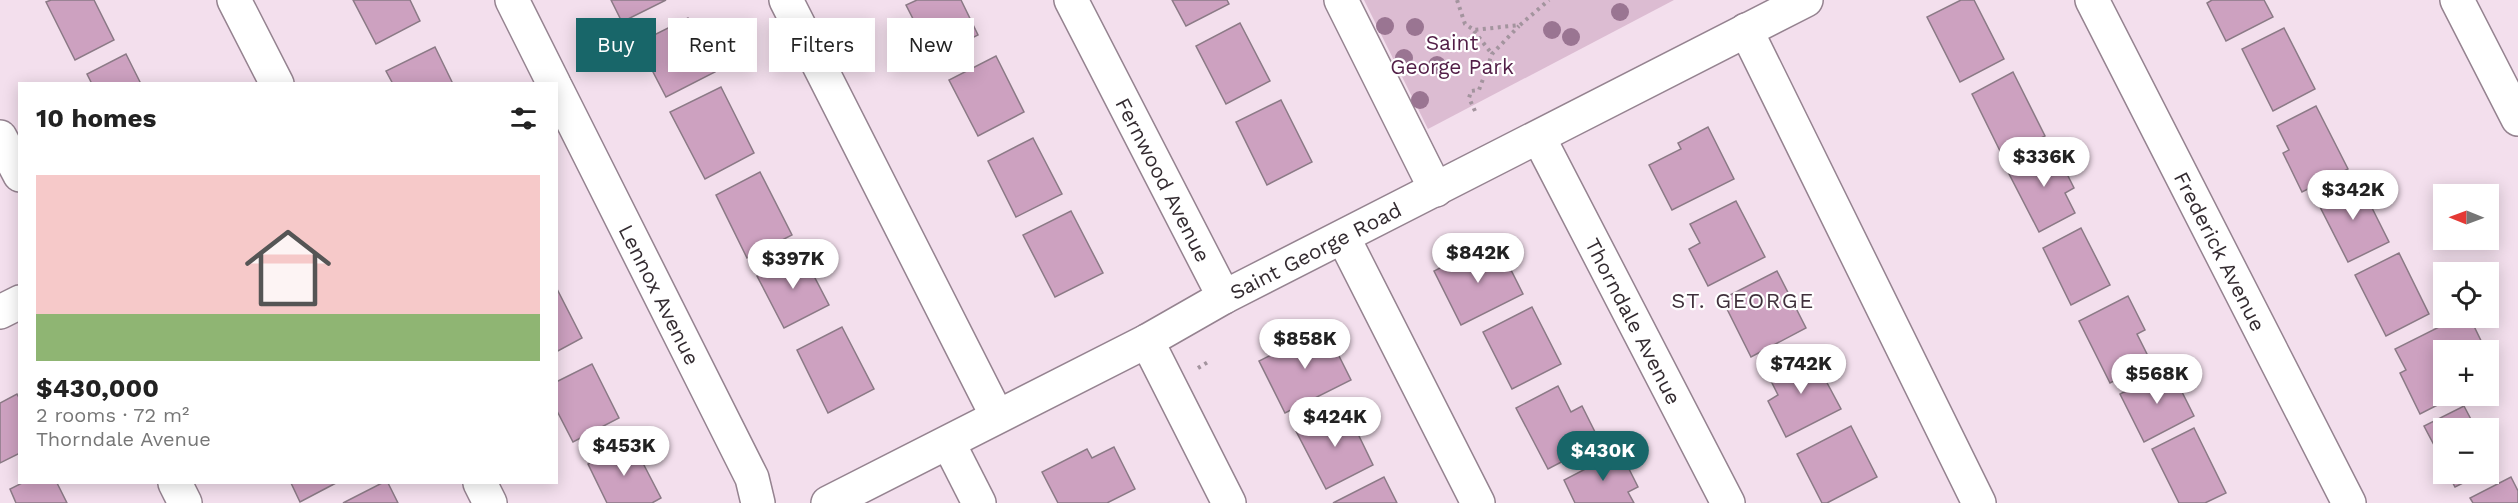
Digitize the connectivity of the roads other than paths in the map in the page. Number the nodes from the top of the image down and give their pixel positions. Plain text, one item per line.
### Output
1 (234, 0) edge
2 (512, 0) edge
3 (786, 0) edge
4 (1071, 0) edge
5 (1341, 0) edge
6 (1806, 0) edge
7 (2092, 0) edge
8 (2457, 0) edge
9 (1746, 30) junction
10 (276, 82) edge
11 (554, 82) edge
12 (558, 90) edge
13 (2518, 119) edge
14 (0, 137) edge
15 (1539, 138) junction
16 (18, 171) edge
17 (1436, 190) junction
18 (1343, 237) junction
19 (1224, 297) junction
20 (18, 303) edge
21 (0, 312) edge
22 (1147, 341) junction
23 (997, 416) junction
24 (949, 444) junction
25 (176, 484) edge
26 (480, 484) edge
27 (185, 503) edge
28 (490, 503) edge
29 (758, 503) edge
30 (828, 503) edge
31 (979, 503) edge
32 (1229, 503) edge
33 (1478, 503) edge
34 (1728, 503) edge
35 (1979, 503) edge
36 (2349, 503) edge

1 - 10 street
2 - 11 street, Lennox Avenue
3 - 23 street
4 - 19 street, Fernwood Avenue
5 - 17 street
6 - 9 street, Saint George Road
7 - 36 street, Frederick Avenue
8 - 13 street
9 - 15 street, Saint George Road
9 - 35 street
12 - 29 street, Lennox Avenue
14 - 16 street
15 - 17 street, Saint George Road
15 - 34 street, Thorndale Avenue
17 - 18 street, Saint George Road
18 - 19 street, Saint George Road
18 - 33 street
19 - 22 street, Saint George Road
20 - 21 street
22 - 23 street, Saint George Road
22 - 32 street
23 - 24 street, Saint George Road
24 - 30 street, Saint George Road
24 - 31 street
25 - 27 street
26 - 28 street

